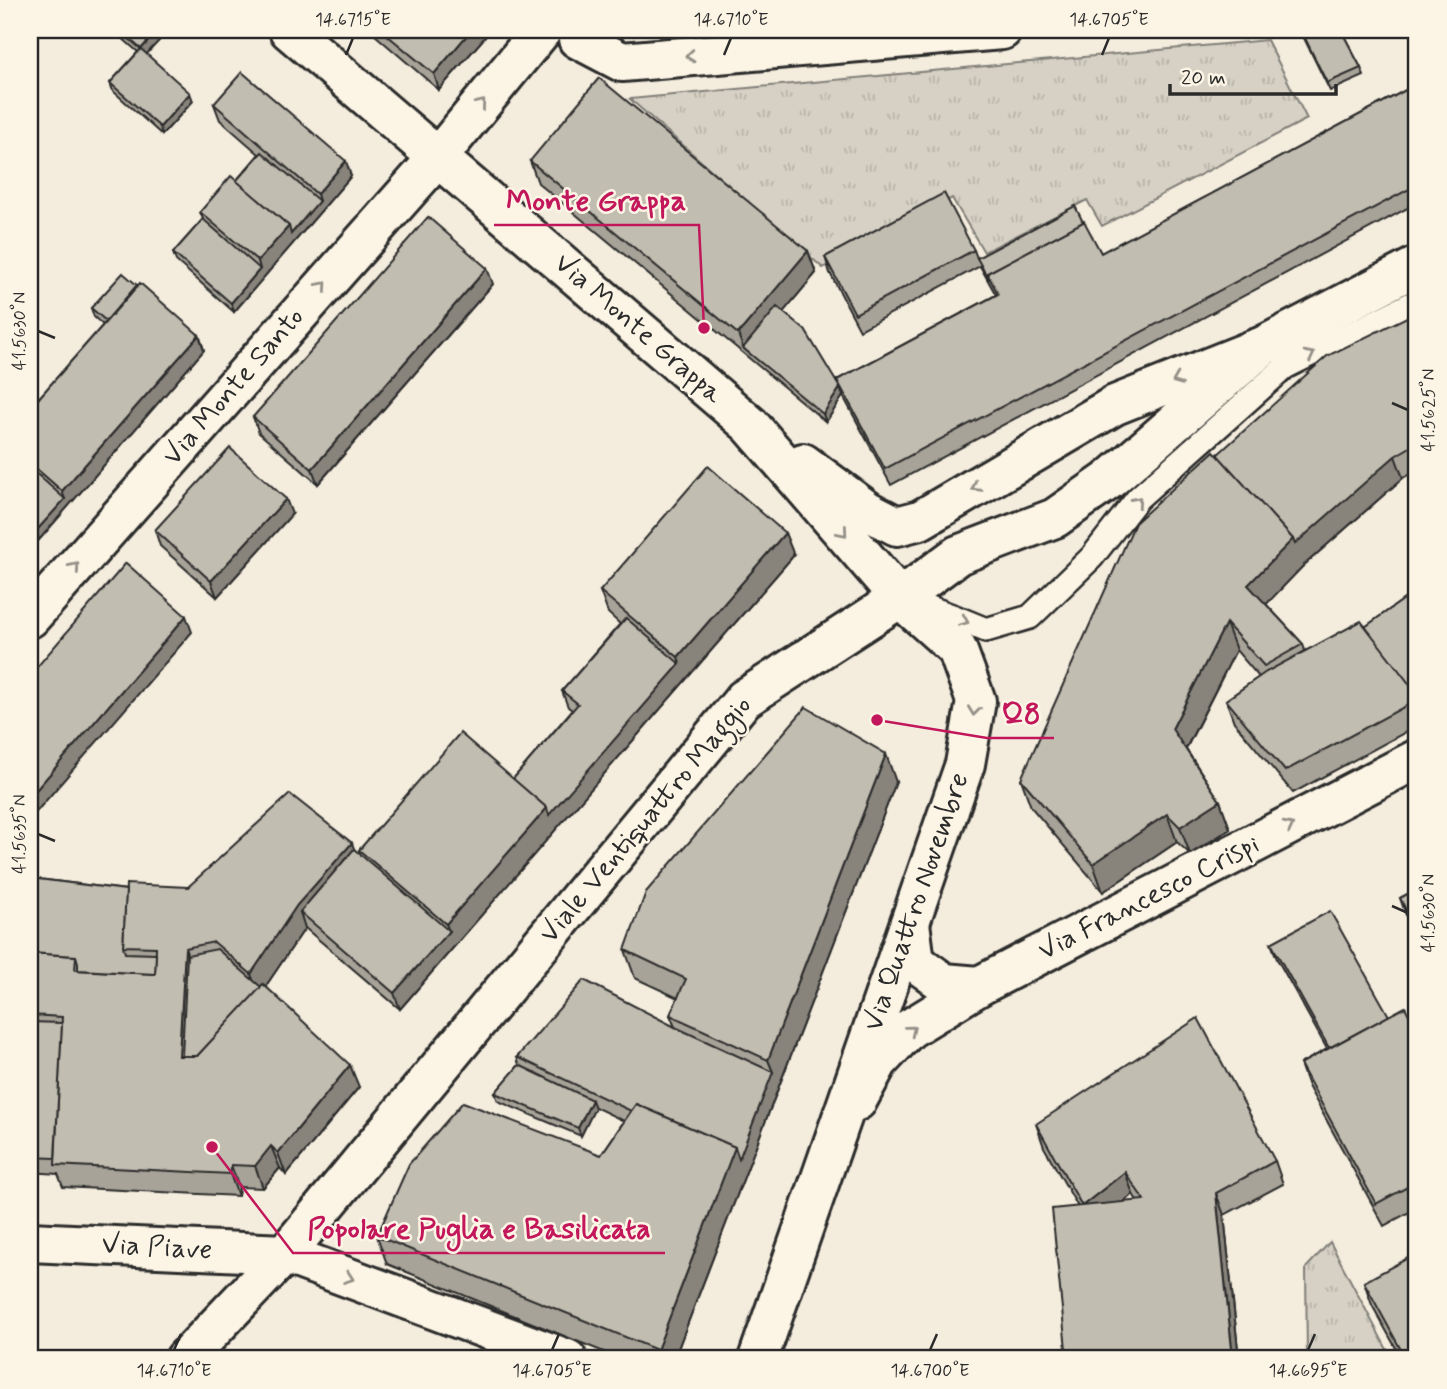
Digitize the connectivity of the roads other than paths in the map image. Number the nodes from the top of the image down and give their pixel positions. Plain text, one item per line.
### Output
1 (289, 30) edge
2 (542, 30) edge
3 (577, 30) edge
4 (1002, 30) edge
5 (438, 157) junction
6 (1417, 267) edge
7 (1417, 301) edge
8 (1263, 346) junction
9 (750, 425) junction
10 (900, 598) junction
11 (30, 618) edge
12 (1417, 760) edge
13 (910, 923) junction
14 (979, 986) junction
15 (832, 1146) junction
16 (30, 1242) edge
17 (285, 1254) junction
18 (185, 1359) edge
19 (567, 1359) edge
20 (758, 1359) edge

1 - 5 street, Via Monte Grappa
5 -> 2 street, Via Monte Santo
4 -> 3 street
5 - 9 street, Via Monte Grappa
11 -> 5 street, Via Monte Santo
6 - 8 street, Viale Ventiquattro Maggio
10 -> 7 lane
8 -> 9 street
8 - 10 street, Viale Ventiquattro Maggio
9 -> 10 street, Via Monte Grappa
10 -> 13 street, Via Quattro Novembre
10 - 17 street, Viale Ventiquattro Maggio
14 -> 12 street, Via Francesco Crispi
13 - 14 street
13 - 15 street, Via Quattro Novembre
15 -> 14 street, Via Quattro Novembre
15 - 20 street, Via Quattro Novembre
16 - 17 street, Via Piave
17 - 18 street, Viale Ventiquattro Maggio
17 -> 19 street

